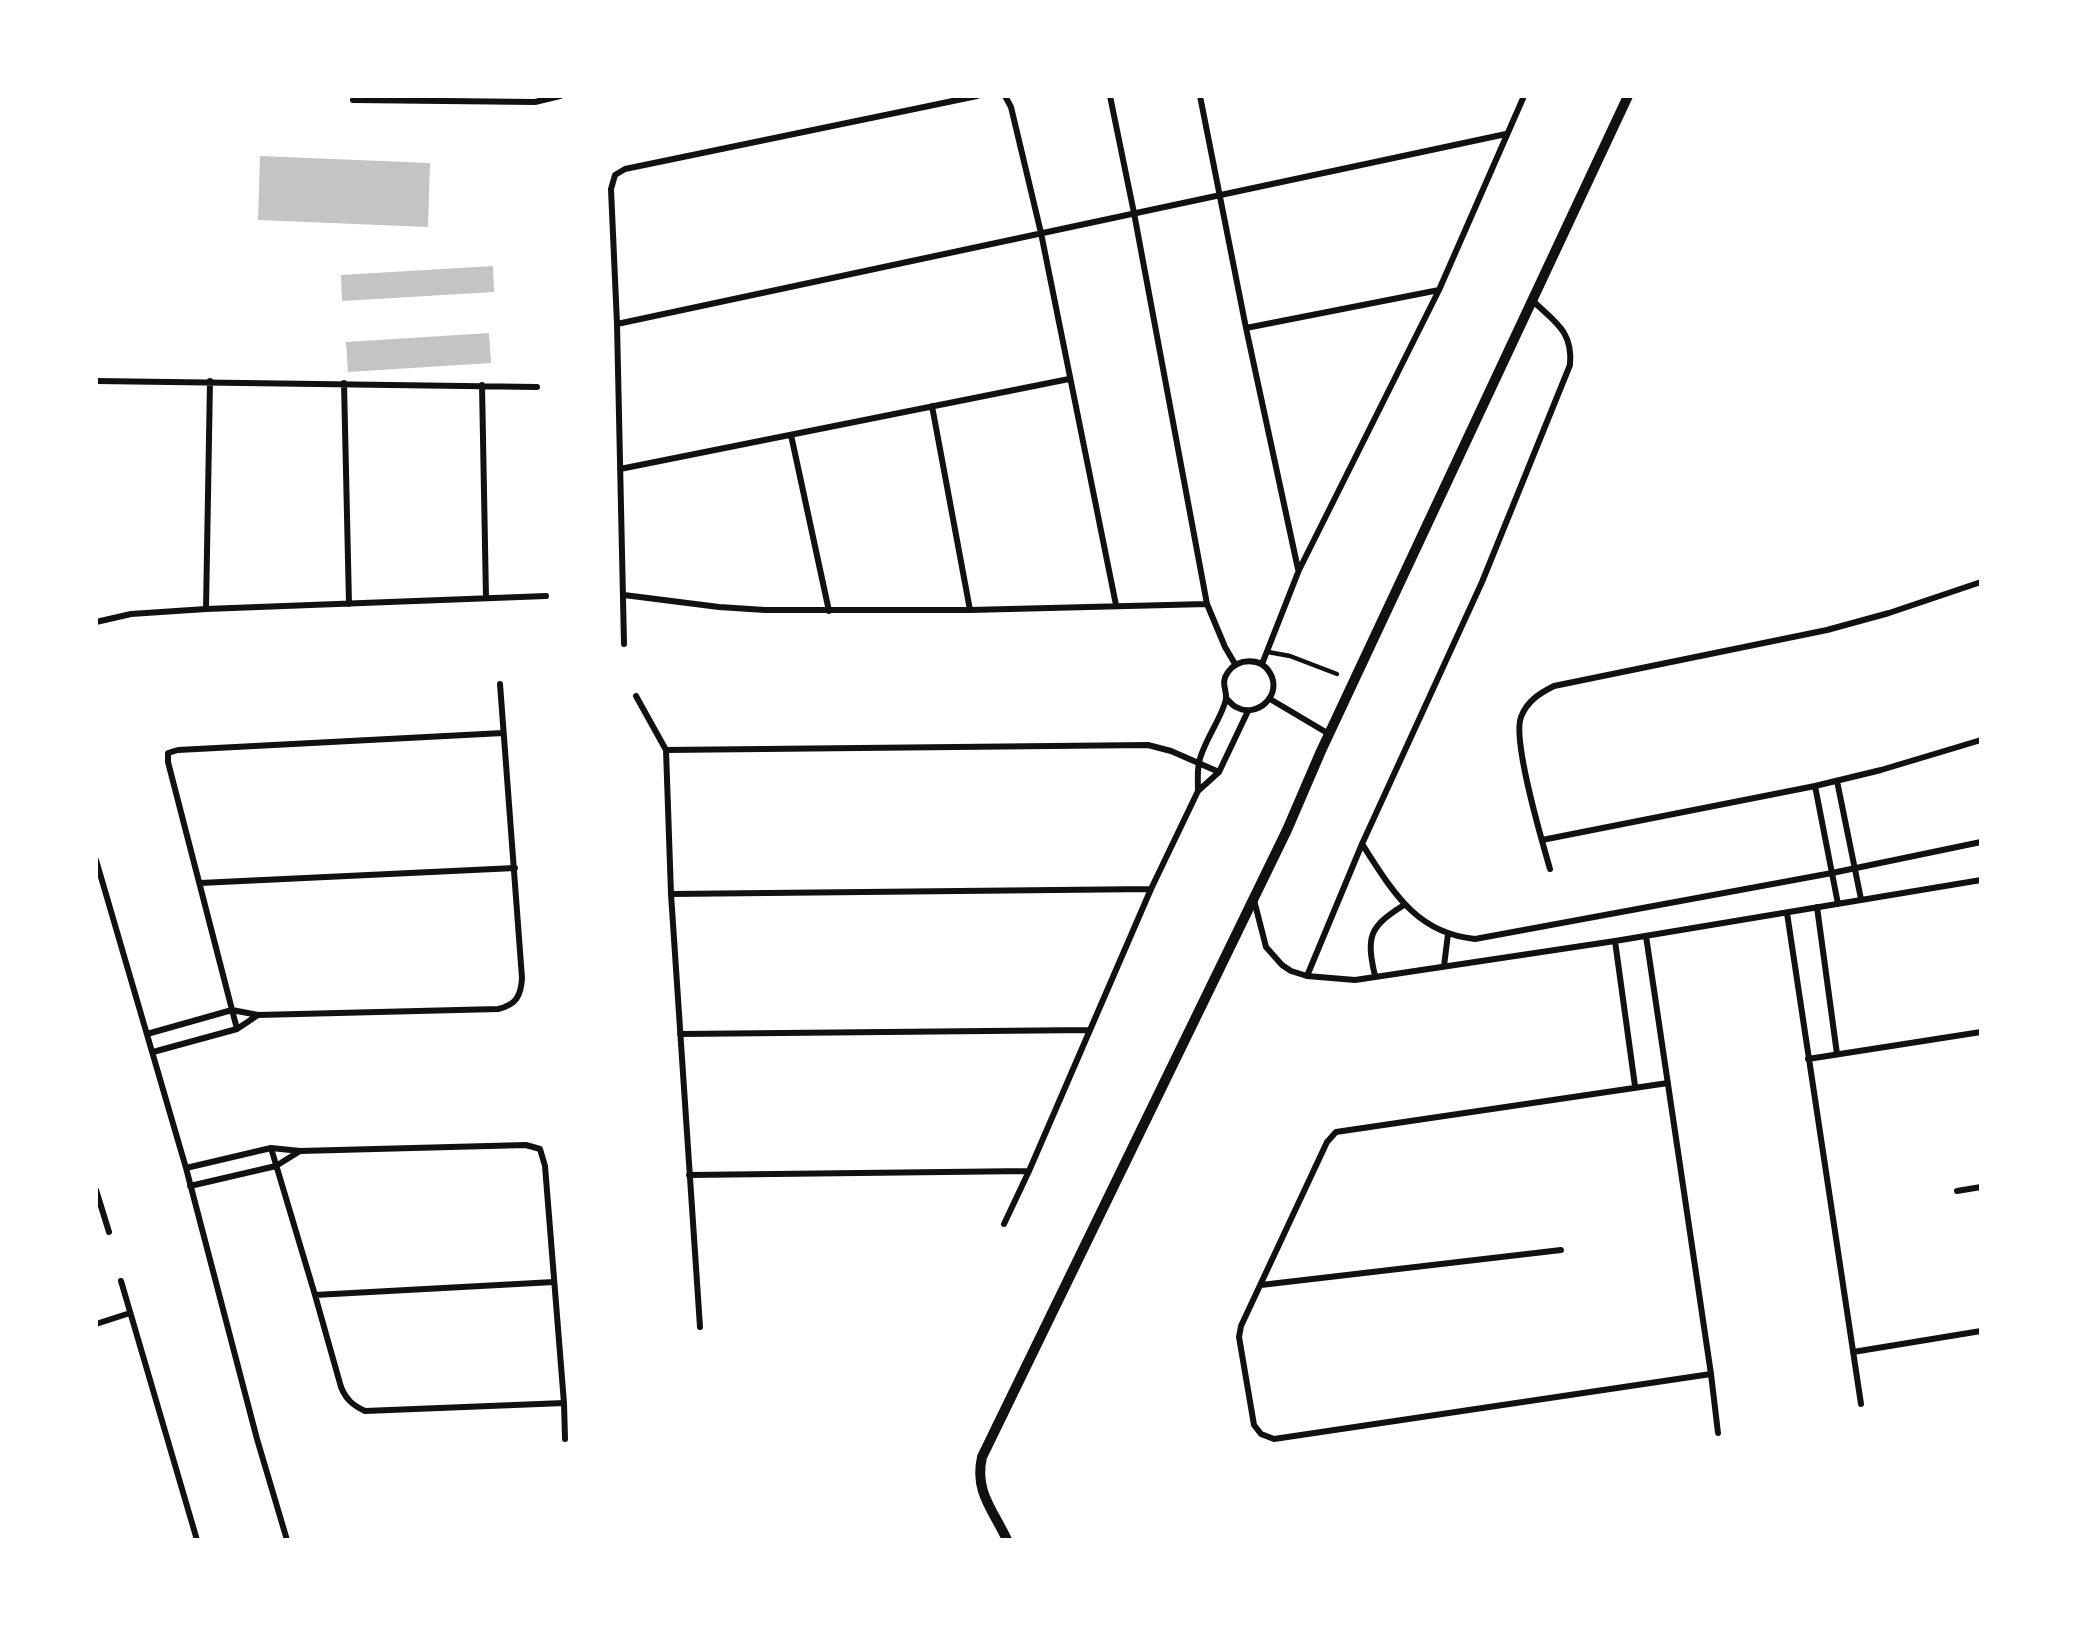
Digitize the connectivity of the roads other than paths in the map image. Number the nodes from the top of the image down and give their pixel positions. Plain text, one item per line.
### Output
1 (560, 96) edge
2 (977, 96) edge
3 (1005, 96) edge
4 (1110, 96) edge
5 (1200, 96) edge
6 (1524, 96) edge
7 (1628, 96) edge
8 (353, 100) dead end
9 (1506, 134) junction
10 (1221, 196) junction
11 (1134, 213) junction
12 (1041, 233) junction
13 (1439, 290) junction
14 (1533, 301) junction
15 (617, 324) junction
16 (1246, 328) junction
17 (1069, 379) junction
18 (96, 381) edge
19 (210, 381) junction
20 (344, 383) junction
21 (482, 386) junction
22 (537, 387) dead end
23 (932, 406) junction
24 (791, 435) junction
25 (620, 469) junction
26 (1299, 570) junction
27 (1981, 582) edge
28 (624, 595) junction
29 (546, 596) dead end
30 (486, 598) junction
31 (349, 604) junction
32 (1207, 604) junction
33 (1116, 605) junction
34 (206, 609) junction
35 (970, 610) junction
36 (829, 611) junction
37 (96, 622) edge
38 (624, 644) dead end
39 (1268, 652) junction
40 (1235, 664) junction
41 (1262, 664) junction
42 (1337, 674) dead end
43 (500, 684) dead end
44 (636, 696) dead end
45 (1226, 698) junction
46 (1270, 699) junction
47 (1248, 711) junction
48 (503, 733) junction
49 (1329, 734) junction
50 (1981, 740) edge
51 (666, 750) junction
52 (1199, 763) junction
53 (1219, 772) junction
54 (1837, 781) junction
55 (1815, 786) junction
56 (1198, 791) junction
57 (1542, 840) junction
58 (1981, 842) edge
59 (1362, 844) junction
60 (96, 860) edge
61 (515, 868) junction
62 (1855, 868) junction
63 (1550, 869) dead end
64 (1832, 873) junction
65 (1981, 880) edge
66 (200, 883) junction
67 (1151, 889) junction
68 (671, 894) junction
69 (1254, 897) junction
70 (1861, 899) junction
71 (1838, 904) junction
72 (1404, 905) junction
73 (1817, 907) junction
74 (1786, 913) junction
75 (1448, 934) junction
76 (1646, 936) junction
77 (1615, 940) junction
78 (1444, 966) junction
79 (1307, 976) junction
80 (1375, 976) junction
81 (232, 1010) junction
82 (258, 1015) junction
83 (237, 1029) junction
84 (1089, 1030) junction
85 (1981, 1032) edge
86 (147, 1034) junction
87 (680, 1034) junction
88 (153, 1052) junction
89 (1837, 1054) junction
90 (1808, 1059) junction
91 (1668, 1083) junction
92 (1635, 1086) junction
93 (271, 1148) junction
94 (300, 1151) junction
95 (276, 1166) junction
96 (186, 1168) junction
97 (1029, 1171) junction
98 (690, 1175) junction
99 (190, 1186) junction
100 (1981, 1187) edge
101 (96, 1190) edge
102 (1957, 1191) dead end
103 (1004, 1224) dead end
104 (109, 1232) dead end
105 (1561, 1250) dead end
106 (121, 1281) dead end
107 (554, 1282) junction
108 (1261, 1286) junction
109 (315, 1295) junction
110 (130, 1313) junction
111 (96, 1324) edge
112 (700, 1327) dead end
113 (1981, 1331) edge
114 (1854, 1352) junction
115 (1711, 1374) junction
116 (564, 1402) junction
117 (1861, 1404) dead end
118 (1718, 1434) dead end
119 (565, 1439) dead end
120 (197, 1540) edge
121 (287, 1540) edge
122 (1007, 1540) edge

1 - 8 street
2 - 15 street
3 - 12 street
4 - 11 street
5 - 10 street
6 - 9 street
7 - 14 street
9 - 10 street
9 - 13 street
10 - 11 street
10 - 16 street
11 - 12 street
11 - 32 street
12 - 15 street
12 - 17 street
13 - 16 street
13 - 26 street
14 - 49 street
14 - 59 street
15 - 25 street
16 - 26 street
17 - 23 street
17 - 33 street
18 - 19 street
19 - 20 street
19 - 34 street
20 - 21 street
20 - 31 street
21 - 22 street
21 - 30 street
23 - 24 street
23 - 35 street
24 - 25 street
24 - 36 street
25 - 28 street
26 - 39 street
27 - 57 street
28 - 36 street
28 - 38 street
29 - 30 street
30 - 31 street
31 - 34 street
32 - 33 street
32 - 40 street
33 - 35 street
34 - 37 street
35 - 36 street
39 - 41 street
39 - 42 lane
40 - 41 street
40 - 45 street
41 - 46 street
43 - 48 street
44 - 51 street
45 - 47 street
45 - 52 street
46 - 47 street
46 - 49 street
47 - 53 street
48 - 61 street
48 - 66 street
49 - 69 street
50 - 54 street
51 - 52 street
51 - 68 street
52 - 53 street
52 - 56 street
53 - 56 street
54 - 55 street
54 - 62 street
55 - 57 street
55 - 64 street
56 - 67 street
57 - 63 street
58 - 62 street
59 - 72 street
59 - 79 street
60 - 86 street
61 - 66 street
61 - 82 street
62 - 64 street
62 - 70 street
64 - 71 street
64 - 75 street
65 - 70 street
66 - 81 street
67 - 68 street
67 - 84 street
68 - 87 street
69 - 79 street
69 - 122 street
70 - 71 street
71 - 73 street
72 - 75 street
72 - 80 street
73 - 74 street
73 - 89 street
74 - 76 street
74 - 90 street
75 - 78 street
76 - 77 street
76 - 91 street
77 - 78 street
77 - 92 street
78 - 80 street
79 - 80 street
81 - 82 street
81 - 83 street
81 - 86 street
82 - 83 street
83 - 88 street
84 - 87 street
84 - 97 street
85 - 89 street
86 - 88 street
87 - 98 street
88 - 96 street
89 - 90 street
90 - 114 street
91 - 92 street
91 - 115 street
92 - 108 street
93 - 94 street
93 - 95 street
93 - 96 street
94 - 95 street
94 - 107 street
95 - 99 street
95 - 109 street
96 - 99 street
97 - 98 street
97 - 103 street
98 - 112 street
99 - 121 street
100 - 102 street
101 - 104 street
105 - 108 street
106 - 110 street
107 - 109 street
107 - 116 street
108 - 115 street
109 - 116 street
110 - 111 street
110 - 120 street
113 - 114 street
114 - 117 street
115 - 118 street
116 - 119 street

